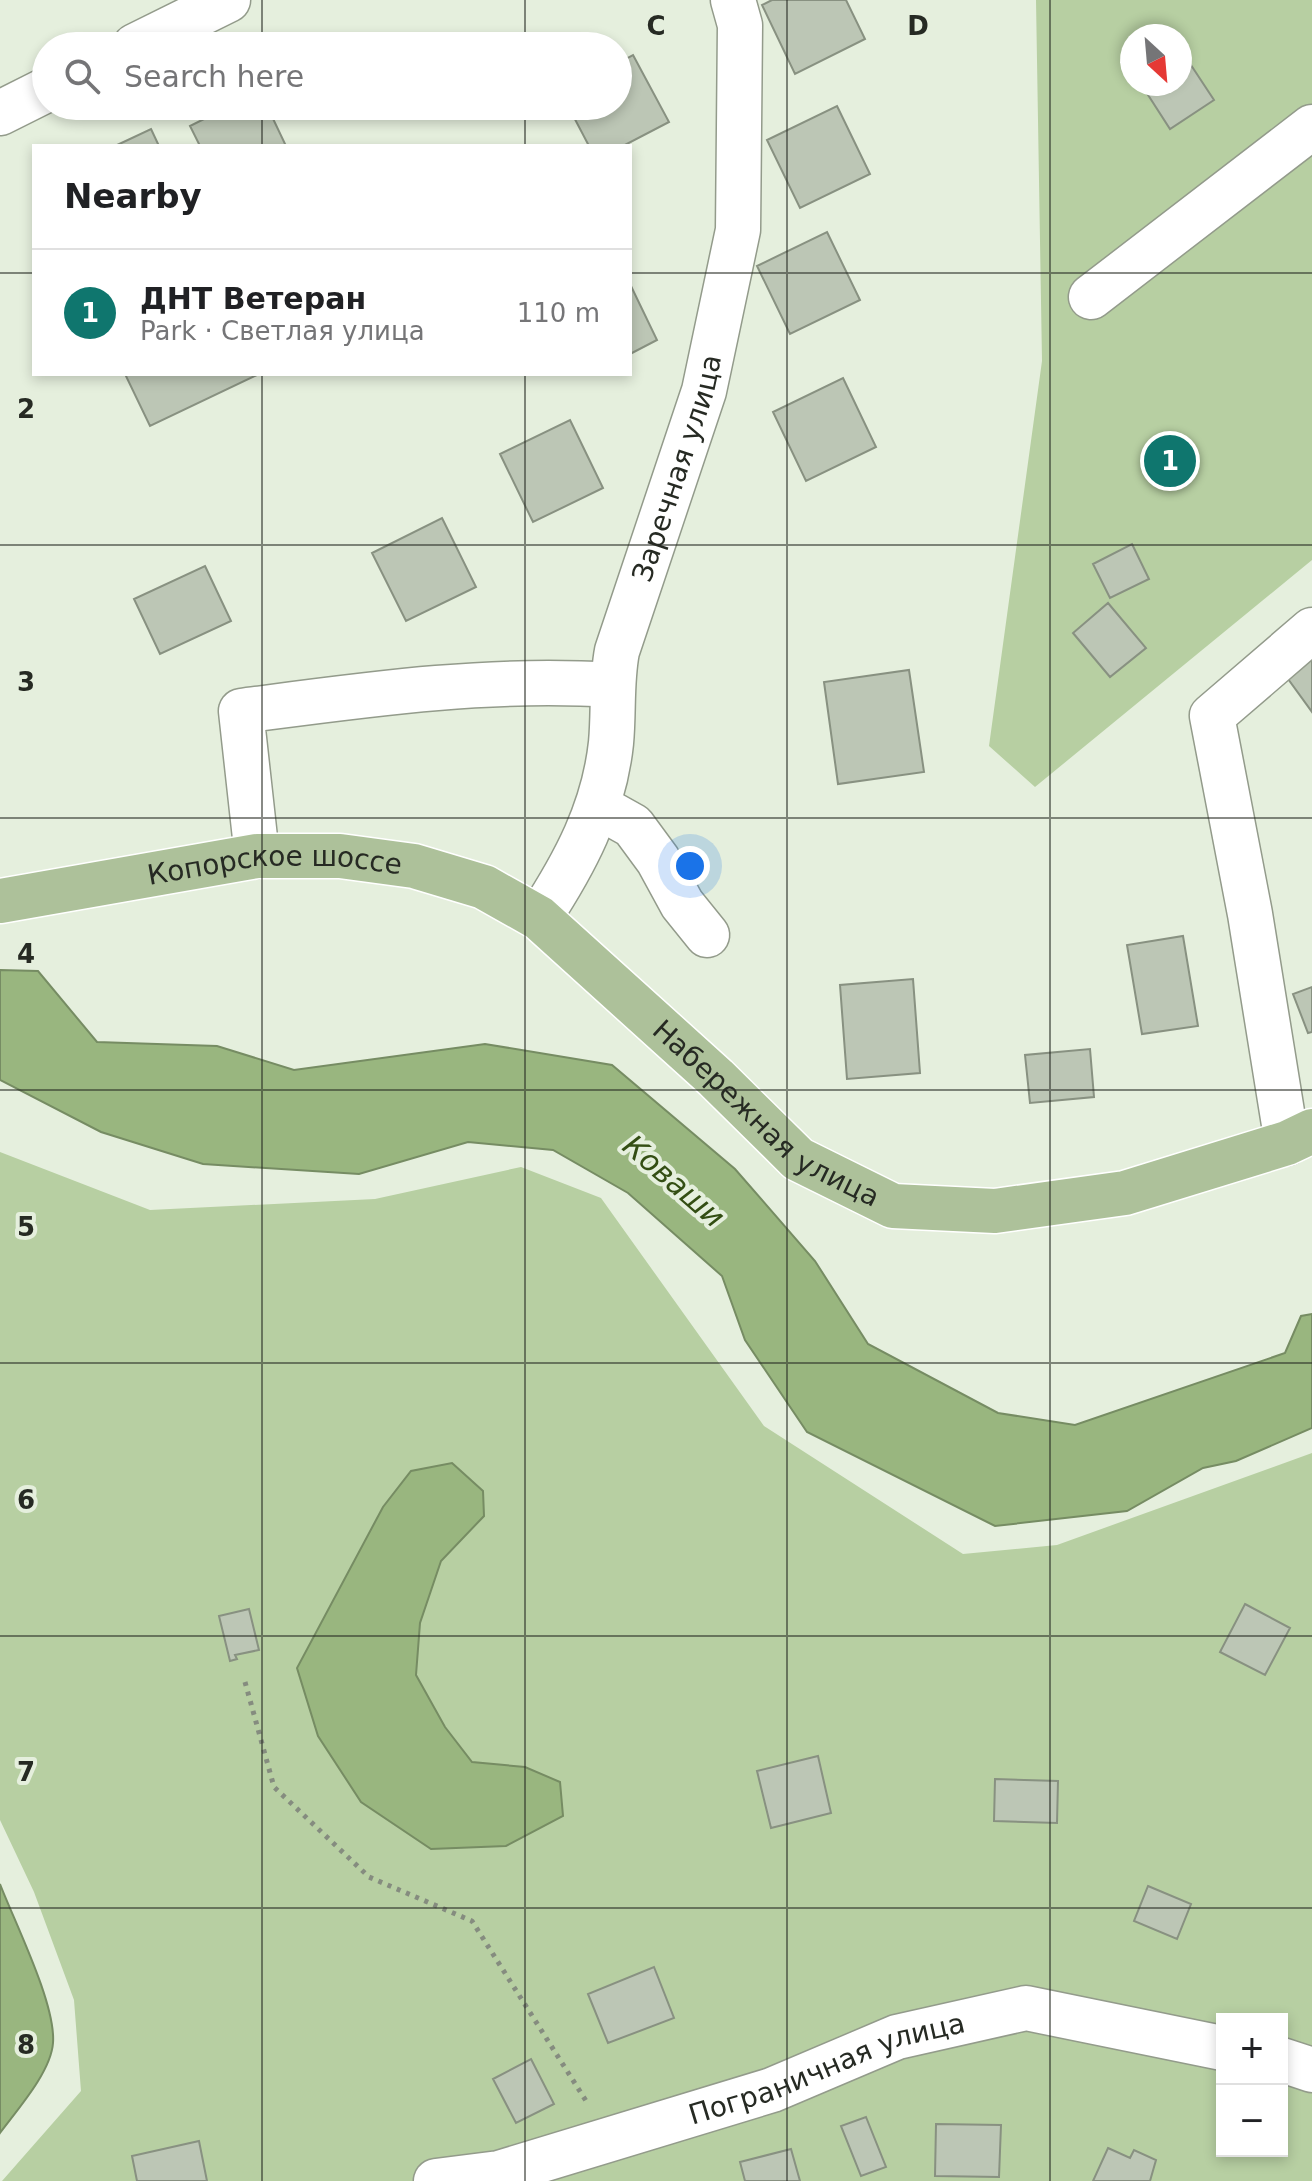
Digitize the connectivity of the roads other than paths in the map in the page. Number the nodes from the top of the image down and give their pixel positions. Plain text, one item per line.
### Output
1 (228, 0) edge
2 (733, 0) edge
3 (163, 32) edge
4 (32, 97) edge
5 (0, 113) edge
6 (1312, 127) edge
7 (1091, 297) dead end
8 (1312, 630) edge
9 (611, 685) junction
10 (599, 807) junction
11 (257, 856) junction
12 (0, 901) edge
13 (539, 918) junction
14 (707, 935) dead end
15 (1299, 1137) edge
16 (1216, 2047) edge
17 (1288, 2061) edge
18 (1312, 2070) edge
19 (436, 2181) edge

1 - 3 street
2 - 9 street, Заречная улица
4 - 5 street
6 - 7 street
8 - 15 street
9 - 10 street, Заречная улица
9 - 11 street
10 - 13 street, Заречная улица
10 - 14 street
11 - 12 main road, Копорское шоссе
11 - 13 main road, Копорское шоссе
13 - 15 main road, Набережная улица
16 - 19 street, Пограничная улица
17 - 18 street

